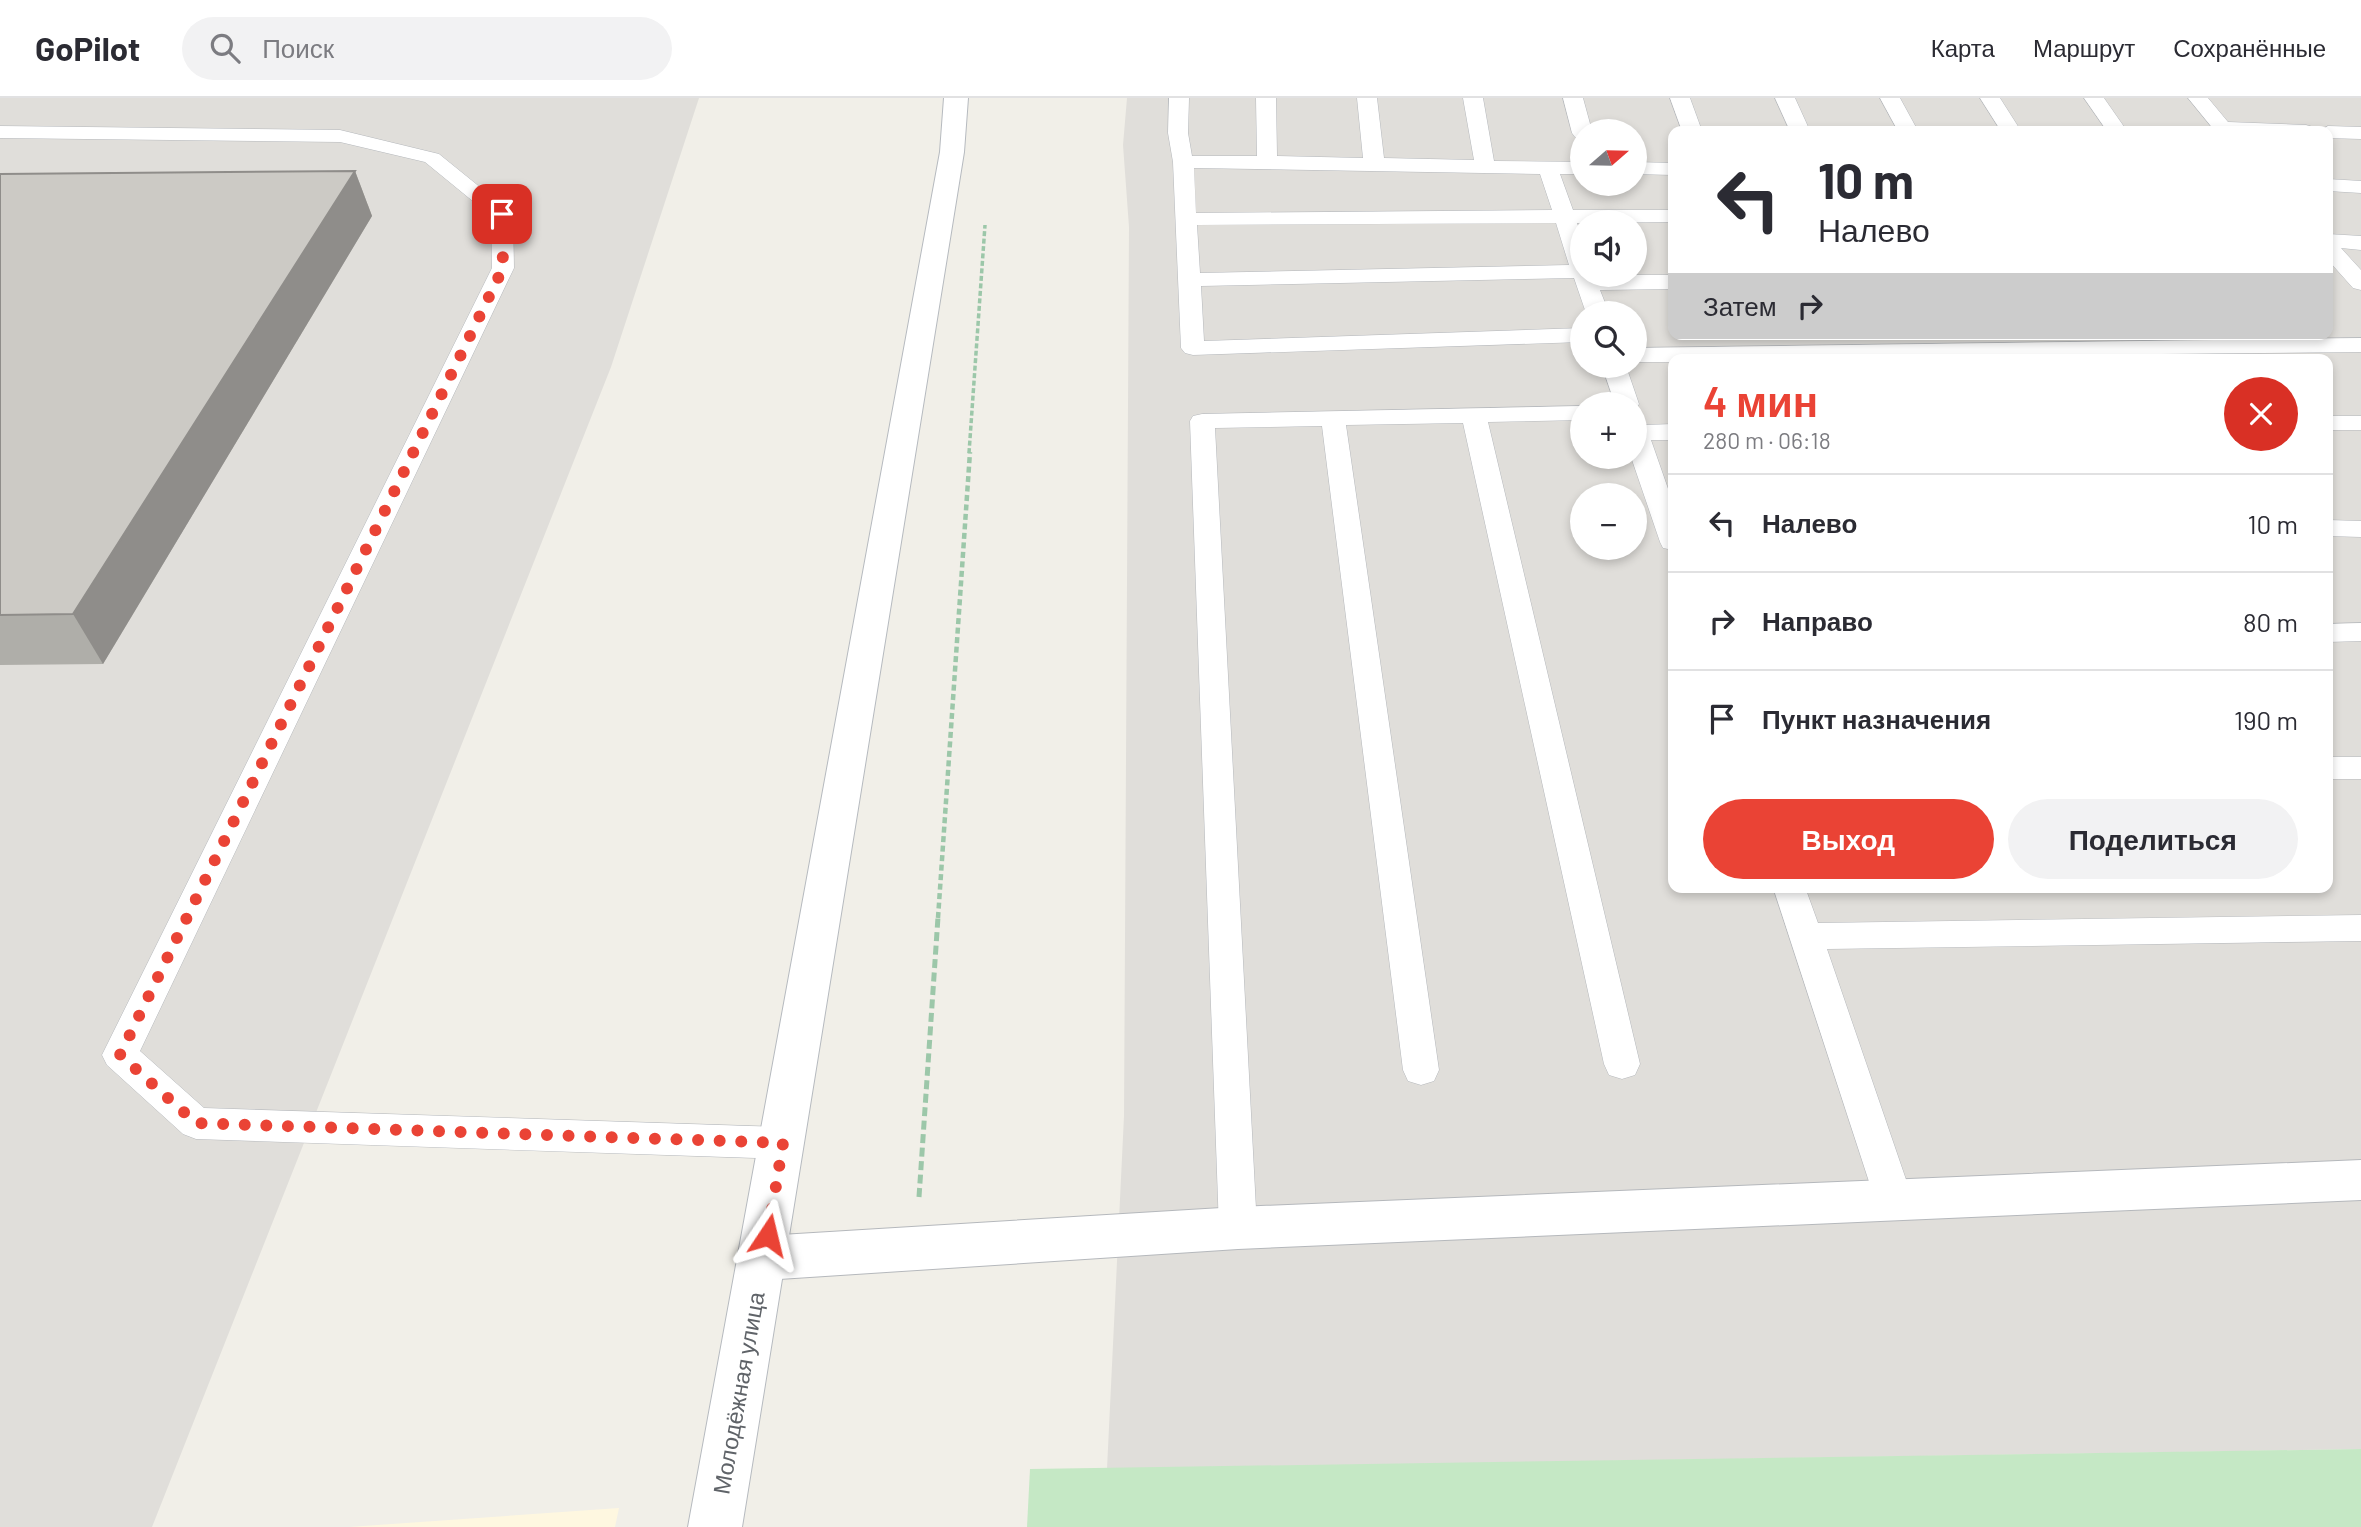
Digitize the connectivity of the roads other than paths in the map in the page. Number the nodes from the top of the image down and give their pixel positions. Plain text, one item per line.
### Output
1 (956, 98) edge
2 (1179, 98) edge
3 (1266, 98) edge
4 (1367, 98) edge
5 (1473, 98) edge
6 (1573, 98) edge
7 (1680, 98) edge
8 (1786, 98) edge
9 (1890, 98) edge
10 (1990, 98) edge
11 (2094, 98) edge
12 (2198, 98) edge
13 (1578, 119) edge
14 (1690, 126) edge
15 (1798, 126) edge
16 (1905, 126) edge
17 (2008, 126) edge
18 (2114, 126) edge
19 (2221, 126) edge
20 (0, 132) edge
21 (2333, 132) edge
22 (2361, 133) edge
23 (1183, 162) junction
24 (1267, 162) junction
25 (1374, 164) junction
26 (1485, 166) junction
27 (1548, 168) junction
28 (1570, 168) edge
29 (1647, 169) edge
30 (1668, 169) edge
31 (2333, 185) edge
32 (2361, 187) edge
33 (1668, 216) edge
34 (1565, 217) junction
35 (1186, 219) junction
36 (1570, 232) edge
37 (2333, 241) edge
38 (2361, 243) edge
39 (2333, 253) edge
40 (1570, 274) edge
41 (2333, 276) edge
42 (2357, 279) edge
43 (1189, 280) junction
44 (1647, 280) edge
45 (1668, 282) edge
46 (1570, 335) edge
47 (2361, 345) edge
48 (1707, 354) edge
49 (1647, 355) edge
50 (1668, 355) edge
51 (1570, 413) edge
52 (1474, 415) junction
53 (1334, 418) junction
54 (2333, 423) edge
55 (2361, 423) edge
56 (1647, 431) edge
57 (1668, 432) edge
58 (1647, 461) edge
59 (1668, 515) edge
60 (2333, 528) edge
61 (2361, 529) edge
62 (2361, 632) edge
63 (2333, 633) edge
64 (2333, 768) edge
65 (2361, 768) edge
66 (1791, 893) edge
67 (2361, 928) edge
68 (1805, 936) junction
69 (1622, 1064) dead end
70 (1421, 1070) dead end
71 (783, 1143) junction
72 (2361, 1180) edge
73 (1894, 1200) junction
74 (1238, 1228) junction
75 (764, 1258) junction
76 (715, 1527) edge

1 - 71 main road, Молодёжная улица
2 - 23 lane
3 - 24 lane
4 - 25 lane
5 - 26 lane
6 - 13 lane
7 - 14 lane
8 - 15 lane
9 - 16 lane
10 - 17 lane
11 - 18 lane
12 - 19 lane
20 - 71 lane
21 - 22 lane
23 - 24 lane
23 - 35 lane
24 - 25 lane
25 - 26 lane
26 - 27 lane
27 - 28 lane
27 - 34 lane
29 - 30 lane
31 - 32 lane
33 - 34 lane
34 - 35 lane
34 - 36 lane
35 - 43 lane
37 - 38 lane
39 - 42 lane
40 - 43 lane
41 - 42 lane
43 - 46 lane
44 - 45 lane
47 - 48 lane
49 - 50 lane
51 - 52 lane
52 - 53 lane
52 - 69 lane
53 - 70 lane
53 - 74 lane
54 - 55 lane
56 - 57 lane
58 - 59 lane
60 - 61 lane
62 - 63 lane
64 - 65 lane
66 - 68 lane
67 - 68 lane
68 - 73 lane
71 - 75 main road, Молодёжная улица
72 - 73 main road
73 - 74 main road
74 - 75 main road
75 - 76 main road, Молодёжная улица

